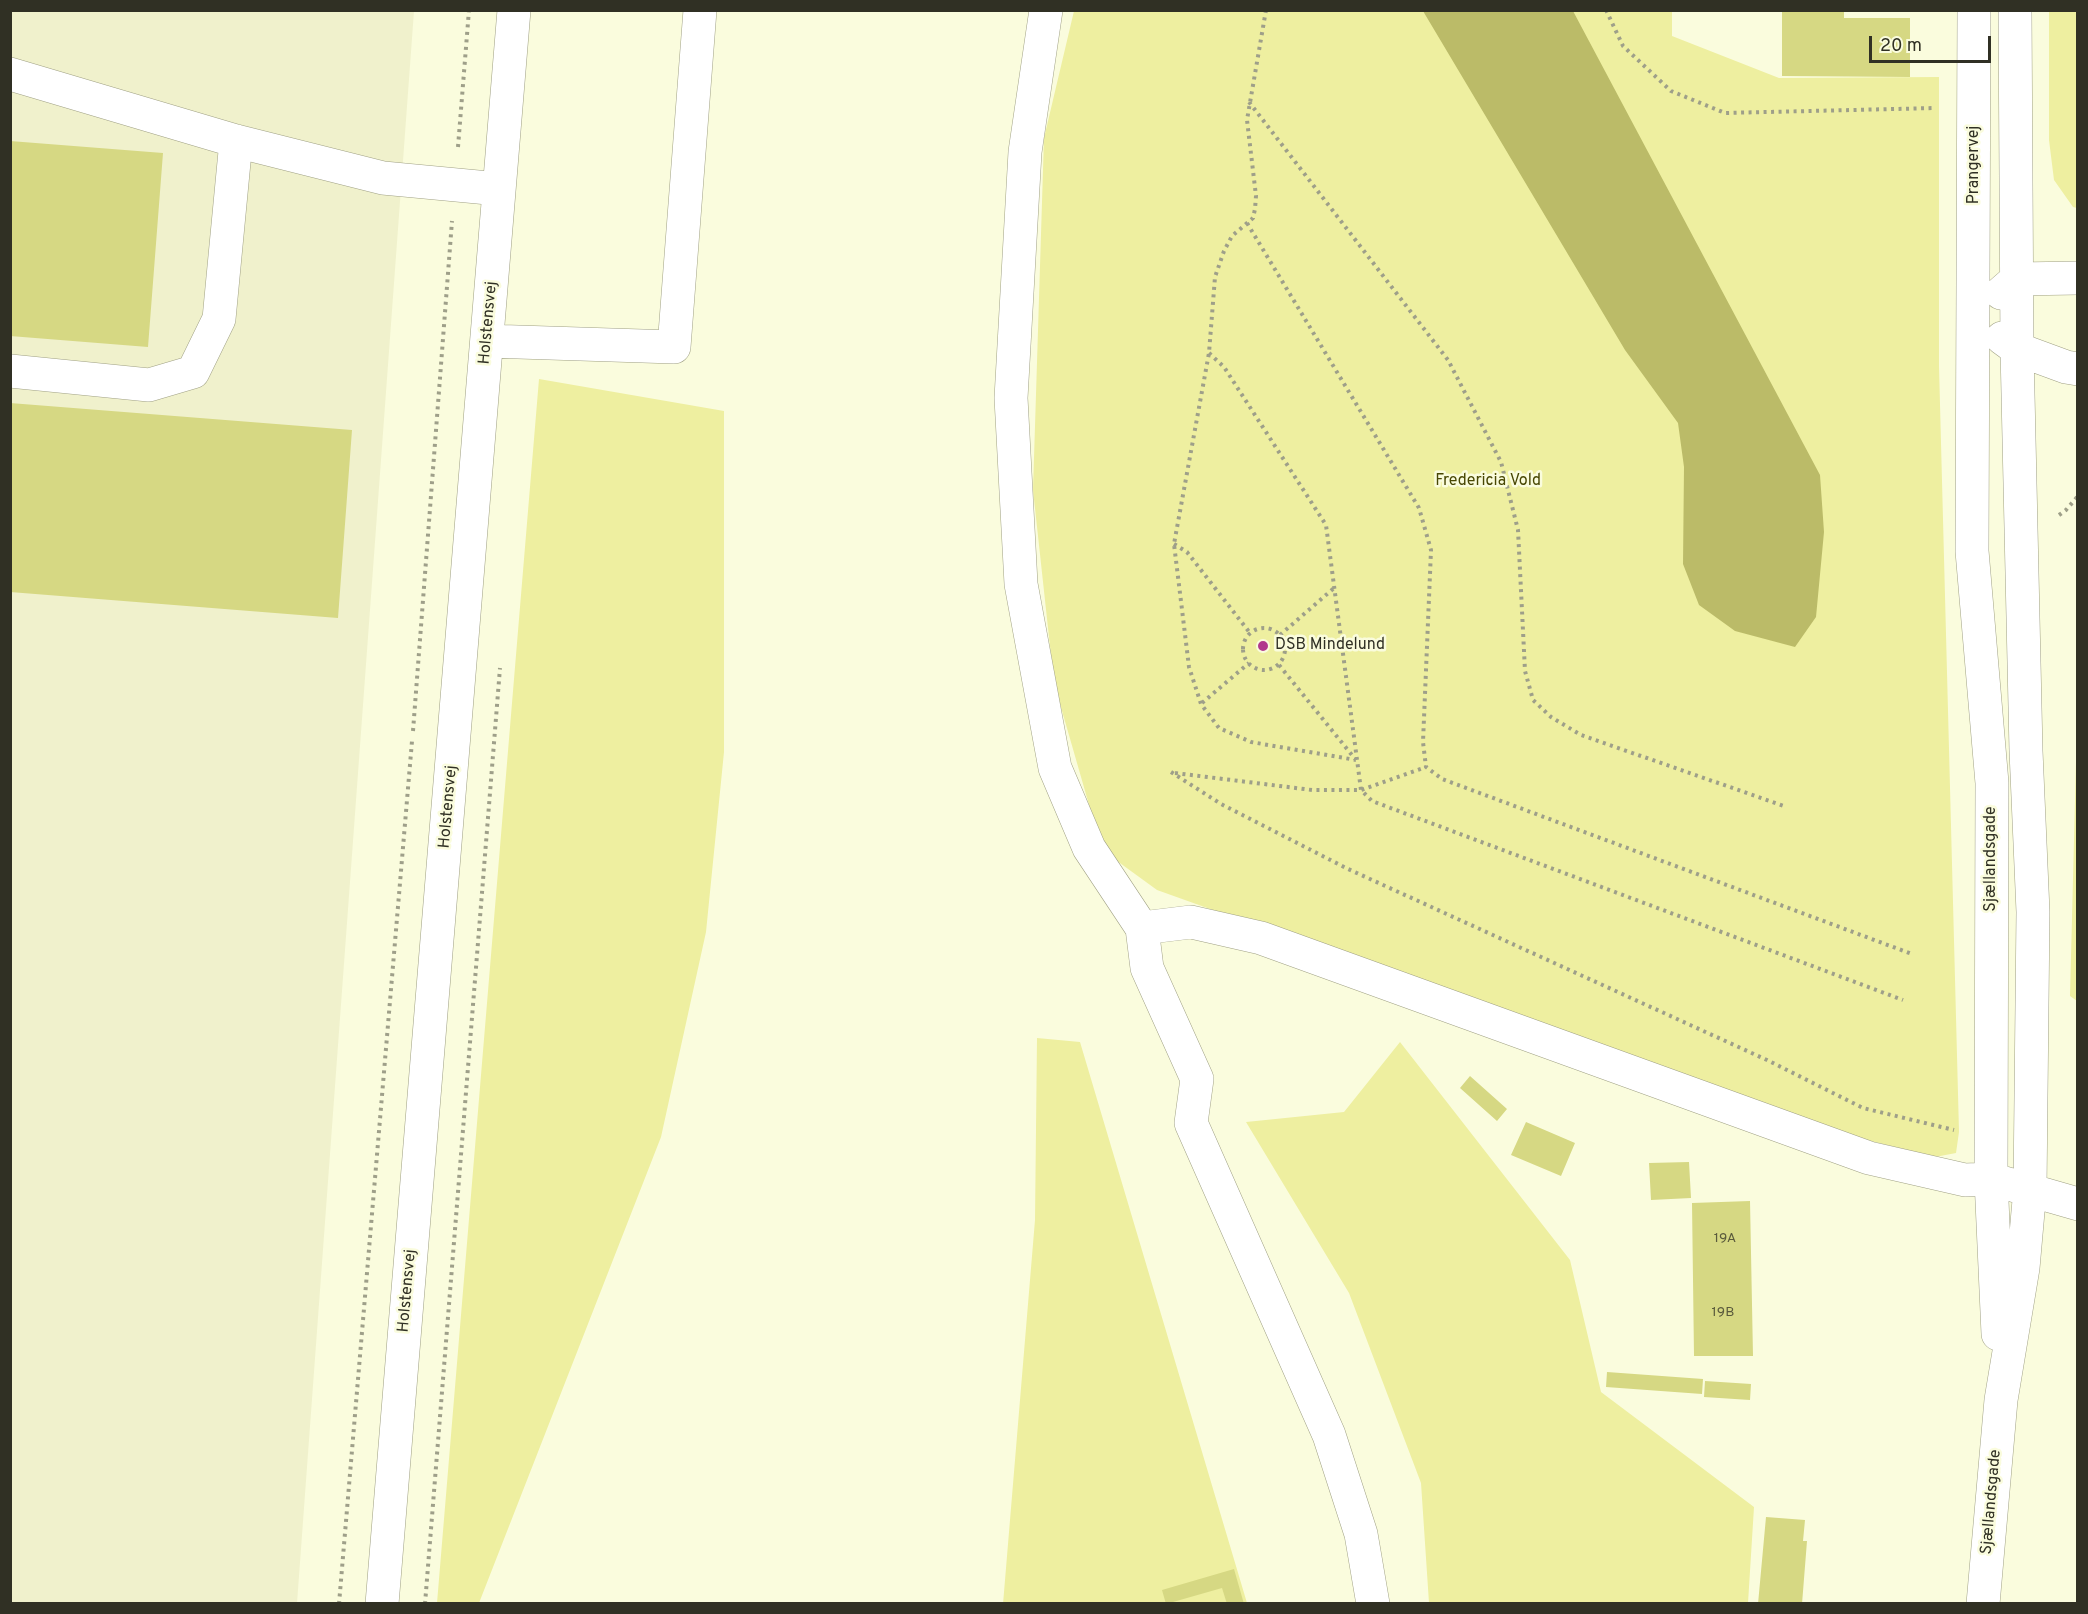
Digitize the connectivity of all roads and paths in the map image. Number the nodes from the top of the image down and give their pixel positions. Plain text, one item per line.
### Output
1 (469, 10) edge
2 (514, 10) edge
3 (700, 10) edge
4 (1046, 10) edge
5 (1266, 10) edge
6 (1606, 10) edge
7 (1974, 10) edge
8 (2015, 10) edge
9 (10, 74) edge
10 (1249, 102) junction
11 (1975, 107) junction
12 (236, 141) junction
13 (455, 186) junction
14 (500, 189) junction
15 (1247, 223) junction
16 (2078, 278) edge
17 (2017, 279) junction
18 (1973, 318) junction
19 (488, 341) junction
20 (2017, 349) junction
21 (1209, 353) junction
22 (2078, 369) edge
23 (10, 371) edge
24 (2078, 496) edge
25 (2021, 525) junction
26 (1174, 544) junction
27 (1334, 587) junction
28 (1250, 633) junction
29 (1280, 635) junction
30 (501, 660) dead end
31 (1249, 663) junction
32 (1279, 664) junction
33 (1201, 704) junction
34 (1356, 760) junction
35 (1426, 767) junction
36 (1361, 790) junction
37 (1784, 806) dead end
38 (1142, 928) junction
39 (1912, 954) dead end
40 (1903, 1000) dead end
41 (1959, 1132) dead end
42 (1991, 1179) junction
43 (2030, 1189) junction
44 (2078, 1204) edge
45 (2001, 1400) junction
46 (339, 1604) edge
47 (382, 1604) edge
48 (425, 1604) edge
49 (1373, 1604) edge
50 (1983, 1604) edge

1 - 13 path
2 - 14 street, Holstensvej
3 - 19 street
4 - 38 street
5 - 10 path
6 - 11 path
7 - 11 street, Prangervej
8 - 17 street
9 - 12 street
10 - 15 path
10 - 37 path
11 - 18 street, Prangervej
12 - 13 street
12 - 23 street
13 - 14 street
13 - 46 path
14 - 19 street, Holstensvej
15 - 21 path
15 - 35 path
16 - 17 street
17 - 18 street
17 - 20 street, Sjællandsgade
18 - 20 street
18 - 42 street, Sjællandsgade
19 - 47 street, Holstensvej
20 - 22 street
20 - 25 street, Sjællandsgade
21 - 26 path
21 - 27 path
24 - 25 path
25 - 43 street, Sjællandsgade
26 - 28 path
26 - 33 path
27 - 29 path
27 - 34 path
28 - 29 path
28 - 31 path
29 - 32 path
30 - 48 path
31 - 32 path
31 - 33 path
32 - 34 path
33 - 34 path
34 - 36 path
35 - 36 path
35 - 39 path
36 - 40 path
36 - 41 path
38 - 42 street
38 - 49 street
42 - 43 street
42 - 45 street, Sjællandsgade
43 - 44 street
43 - 45 street, Sjællandsgade
45 - 50 street, Sjællandsgade

